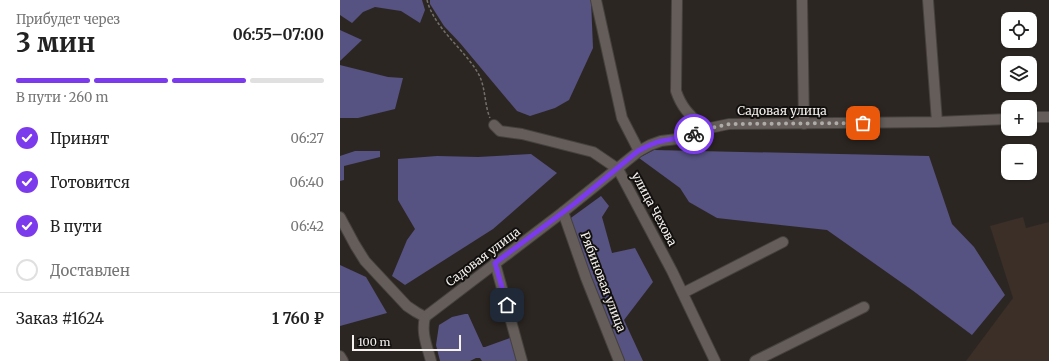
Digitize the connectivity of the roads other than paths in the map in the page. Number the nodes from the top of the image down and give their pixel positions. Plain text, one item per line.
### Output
1 (596, 0) edge
2 (677, 0) edge
3 (802, 0) edge
4 (928, 0) edge
5 (1049, 116) edge
6 (1037, 117) edge
7 (1001, 119) edge
8 (937, 122) junction
9 (804, 124) junction
10 (494, 125) road end
11 (705, 129) junction
12 (638, 151) junction
13 (618, 169) junction
14 (563, 212) junction
15 (340, 217) edge
16 (782, 242) dead end
17 (495, 263) junction
18 (683, 293) junction
19 (864, 307) dead end
20 (425, 317) junction
21 (340, 356) edge
22 (343, 361) edge
23 (431, 361) edge
24 (522, 361) edge
25 (619, 361) edge
26 (715, 361) edge
27 (755, 361) edge

1 - 12 street
2 - 11 street
3 - 9 street
4 - 8 street
5 - 6 street
7 - 8 street, Садовая улица
8 - 9 street, Садовая улица
9 - 11 street, Садовая улица
10 - 13 street, улица Чехова
11 - 12 street, Садовая улица
12 - 13 street, Садовая улица
13 - 14 street, Садовая улица
13 - 18 street, улица Чехова
14 - 17 street, Садовая улица
14 - 25 street, Рябиновая улица
15 - 20 street
16 - 18 street
17 - 20 street, Садовая улица
17 - 24 street
18 - 26 street, улица Чехова
19 - 27 street
20 - 23 street
21 - 22 street

